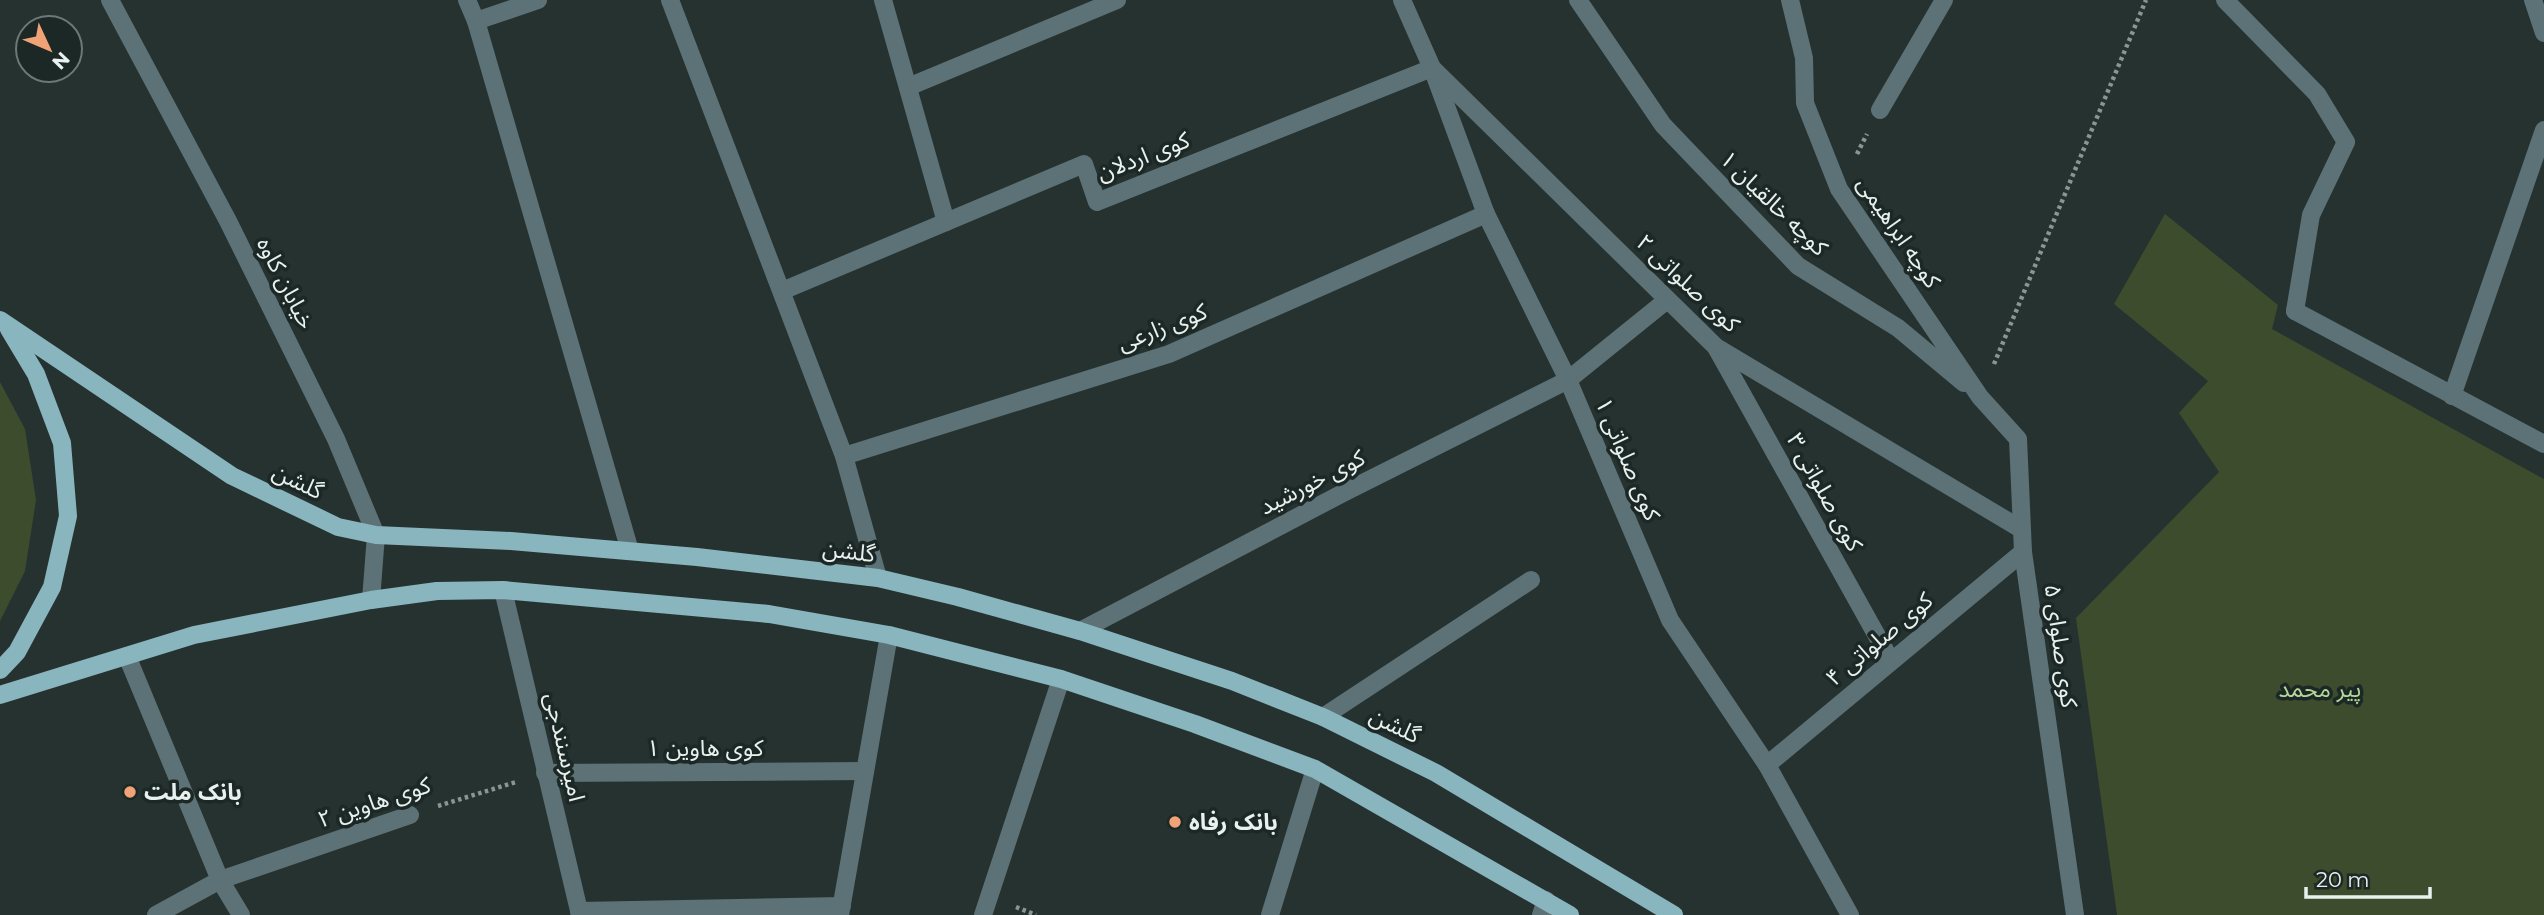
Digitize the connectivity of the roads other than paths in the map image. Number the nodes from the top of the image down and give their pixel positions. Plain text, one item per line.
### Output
1 (110, 0) edge
2 (467, 0) edge
3 (538, 0) edge
4 (670, 0) edge
5 (883, 0) edge
6 (1116, 0) edge
7 (1402, 0) edge
8 (1578, 0) edge
9 (1790, 0) edge
10 (1944, 0) edge
11 (2225, 0) edge
12 (2533, 0) edge
13 (476, 21) junction
14 (2544, 33) edge
15 (1432, 68) junction
16 (908, 87) junction
17 (1880, 110) dead end
18 (2544, 130) edge
19 (1486, 214) junction
20 (946, 222) junction
21 (782, 291) junction
22 (1667, 300) junction
23 (2, 320) edge
24 (1716, 347) junction
25 (1568, 380) junction
26 (2452, 396) junction
27 (1980, 397) junction
28 (2544, 444) edge
29 (844, 456) junction
30 (2021, 529) junction
31 (376, 535) junction
32 (630, 551) junction
33 (2023, 552) junction
34 (878, 578) junction
35 (1531, 580) dead end
36 (502, 590) junction
37 (371, 600) junction
38 (1080, 631) junction
39 (889, 635) junction
40 (127, 656) junction
41 (1891, 661) junction
42 (0, 670) edge
43 (1061, 679) junction
44 (0, 695) edge
45 (1323, 717) junction
46 (1767, 765) junction
47 (1315, 769) junction
48 (865, 771) junction
49 (545, 773) junction
50 (410, 815) road end
51 (220, 880) junction
52 (1543, 907) edge
53 (841, 911) edge
54 (579, 913) edge
55 (156, 915) edge
56 (241, 915) edge
57 (983, 915) edge
58 (1270, 915) edge
59 (1570, 915) edge
60 (1674, 915) edge
61 (1850, 915) edge
62 (2075, 915) edge

1 - 31 street, خیابان کاوه
2 - 13 street
3 - 13 street
4 - 21 street
5 - 16 street
6 - 16 street
7 - 15 street, کوی صلواتی ۱
8 - 27 street, کوچه خالقیان ۱
9 - 27 street, کوچه ابراهیمی
10 - 17 street
11 - 26 street
12 - 14 street
13 - 32 street
15 - 19 street, کوی صلواتی ۱
15 - 20 street, کوی اردلان
15 - 22 street, کوی صلواتی ۲
16 - 20 street
18 - 26 street
19 - 25 street, کوی صلواتی ۱
19 - 29 street, کوی زارعی
20 - 21 street, کوی اردلان
21 - 29 street
22 - 24 street, کوی صلواتی ۲
22 - 25 street, کوی خورشید
23 - 31 main road, گلشن
23 - 42 main road
24 - 30 street, کوی صلواتی ۲
24 - 41 street, کوی صلواتی ۳
25 - 38 street, کوی خورشید
25 - 46 street, کوی صلواتی ۱
26 - 28 street
27 - 30 street, کوی صلوای ۵
29 - 34 street
30 - 33 street, کوی صلوای ۵
31 - 32 main road, گلشن
31 - 37 street, خیابان کاوه
32 - 34 main road, گلشن
33 - 41 street, کوی صلواتی ۴
33 - 62 street, کوی صلوای ۵
34 - 38 main road, گلشن
35 - 45 street
36 - 37 main road
36 - 39 main road
36 - 49 street, امیرسنندجی
37 - 40 main road
38 - 45 main road, گلشن
39 - 43 main road
39 - 48 street
40 - 44 main road
40 - 51 street
41 - 46 street, کوی صلواتی ۴
43 - 47 main road
43 - 57 street
45 - 60 main road, گلشن
46 - 61 street, کوی صلواتی ۱
47 - 52 main road
47 - 58 street
48 - 49 street, کوی هاوین ۱
48 - 53 street
49 - 54 street, امیرسنندجی
50 - 51 street, کوی هاوین ۲
51 - 55 street, کوی هاوین ۲
51 - 56 street
52 - 59 main road
53 - 54 street

